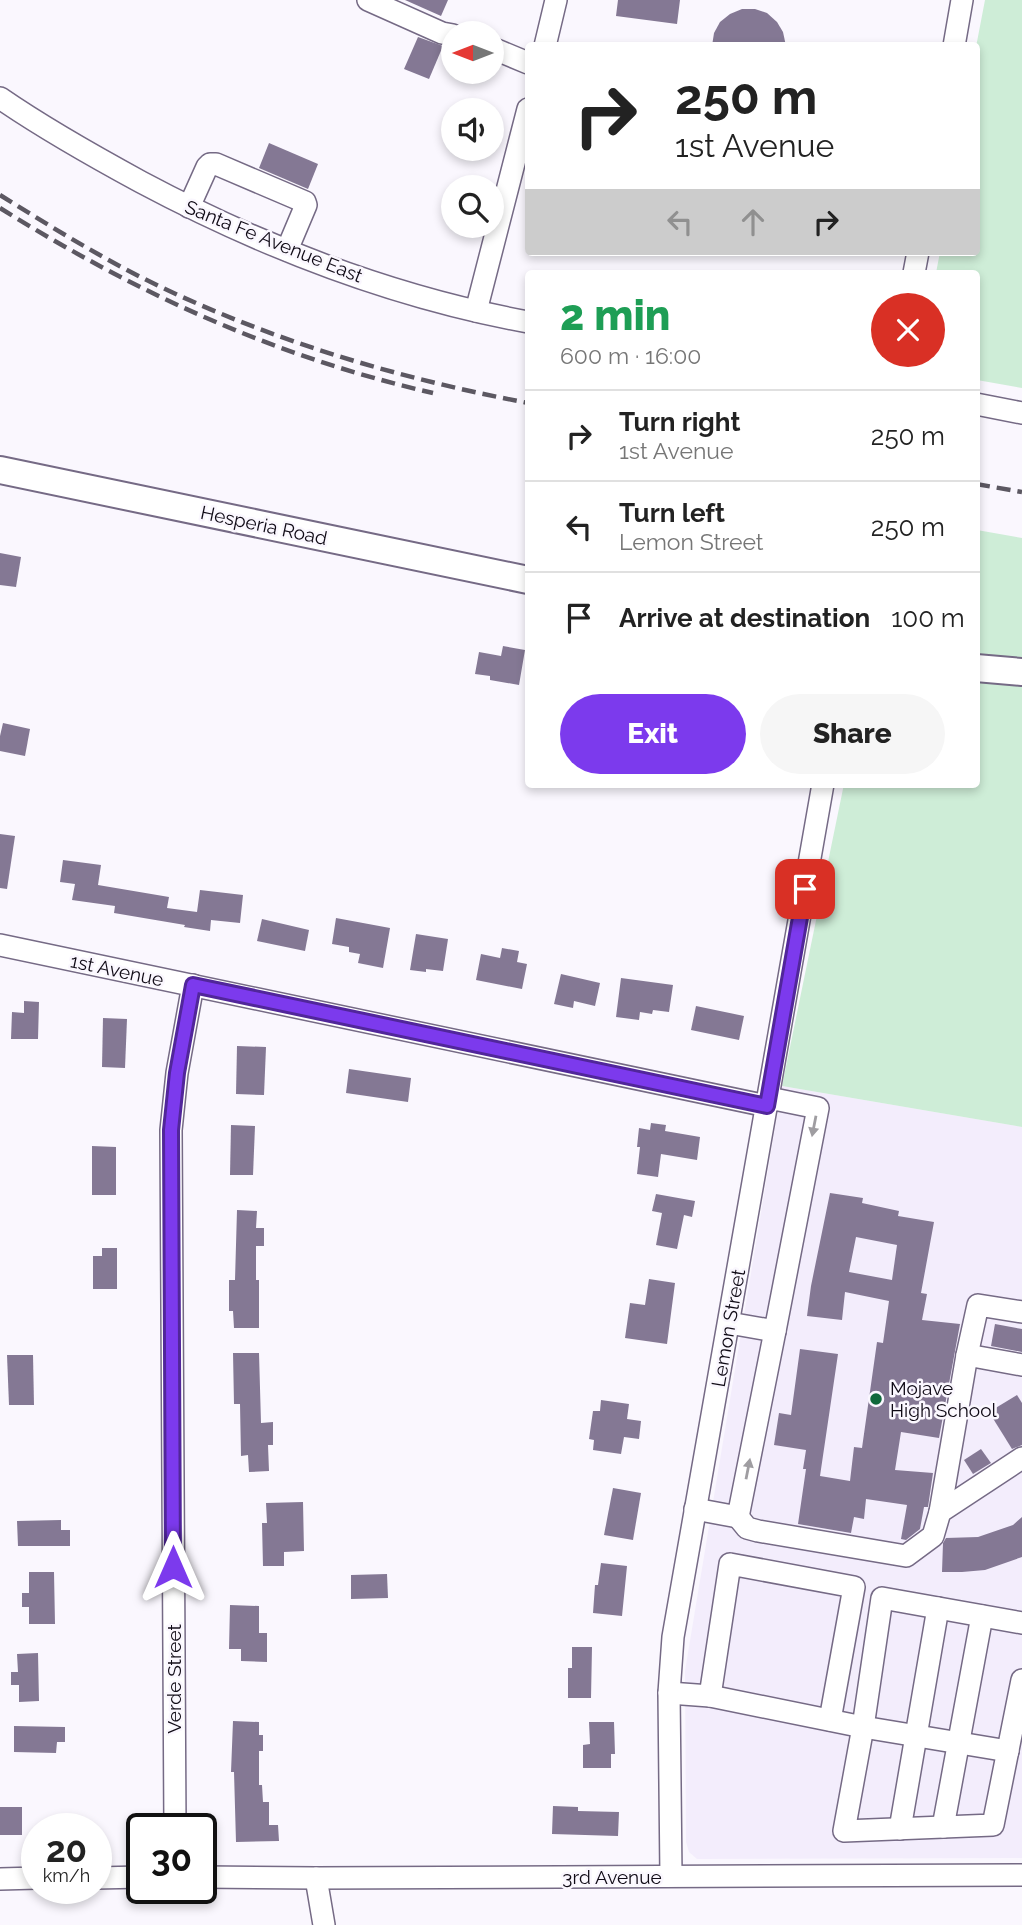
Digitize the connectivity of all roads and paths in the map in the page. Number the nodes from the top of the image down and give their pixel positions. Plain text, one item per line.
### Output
1 (368, 0) edge
2 (556, 0) edge
3 (962, 0) edge
4 (441, 33) edge
5 (546, 42) edge
6 (955, 42) edge
7 (504, 53) edge
8 (525, 62) edge
9 (0, 98) edge
10 (525, 121) edge
11 (189, 207) junction
12 (287, 250) junction
13 (476, 311) junction
14 (525, 321) edge
15 (980, 405) edge
16 (1022, 413) edge
17 (0, 470) edge
18 (525, 579) edge
19 (980, 668) edge
20 (1022, 672) edge
21 (822, 788) edge
22 (0, 945) edge
23 (193, 985) junction
24 (768, 1102) junction
25 (1022, 1312) edge
26 (729, 1323) junction
27 (775, 1331) junction
28 (967, 1355) junction
29 (1022, 1365) edge
30 (1022, 1458) edge
31 (695, 1509) junction
32 (940, 1512) junction
33 (738, 1517) junction
34 (938, 1608) junction
35 (982, 1616) junction
36 (1022, 1623) edge
37 (1022, 1679) edge
38 (669, 1693) junction
39 (710, 1696) junction
40 (830, 1720) junction
41 (863, 1727) junction
42 (916, 1736) junction
43 (959, 1743) junction
44 (1008, 1751) junction
45 (175, 1813) edge
46 (943, 1827) junction
47 (900, 1829) junction
48 (1022, 1875) edge
49 (671, 1876) junction
50 (217, 1877) edge
51 (21, 1878) edge
52 (316, 1878) junction
53 (0, 1879) edge
54 (324, 1925) edge

1 - 4 street
2 - 5 street
3 - 6 street
7 - 8 street
9 - 11 street, Santa Fe Avenue East
10 - 13 street
11 - 12 street, Santa Fe Avenue East
11 - 12 street
12 - 13 street, Santa Fe Avenue East
13 - 14 street, Santa Fe Avenue East
15 - 16 street
17 - 18 main road, Hesperia Road
19 - 20 main road
21 - 24 street, Lemon Street
22 - 23 street, 1st Avenue
23 - 24 street, 1st Avenue
23 - 45 street, Verde Street
24 - 26 street, Lemon Street
24 -> 27 street, 1st Avenue
25 - 28 street
26 - 27 street
26 - 31 street, Lemon Street
33 -> 27 street
28 - 29 street
28 - 32 street
30 - 32 street
31 - 33 street
31 - 38 street, Lemon Street
32 - 33 street
34 - 35 street
34 - 41 street
34 - 42 street
35 - 36 street
35 - 43 street
37 - 44 street
38 - 39 street
38 - 49 street, Lemon Street
39 - 40 street
39 - 40 street
40 - 41 street
41 - 42 street
41 - 47 street
42 - 43 street
42 - 47 street
43 - 44 street
43 - 46 street
44 - 46 street
46 - 47 street
48 - 49 street, 3rd Avenue
49 - 52 street, 3rd Avenue
50 - 52 street, 3rd Avenue
51 - 53 street
52 - 54 street

